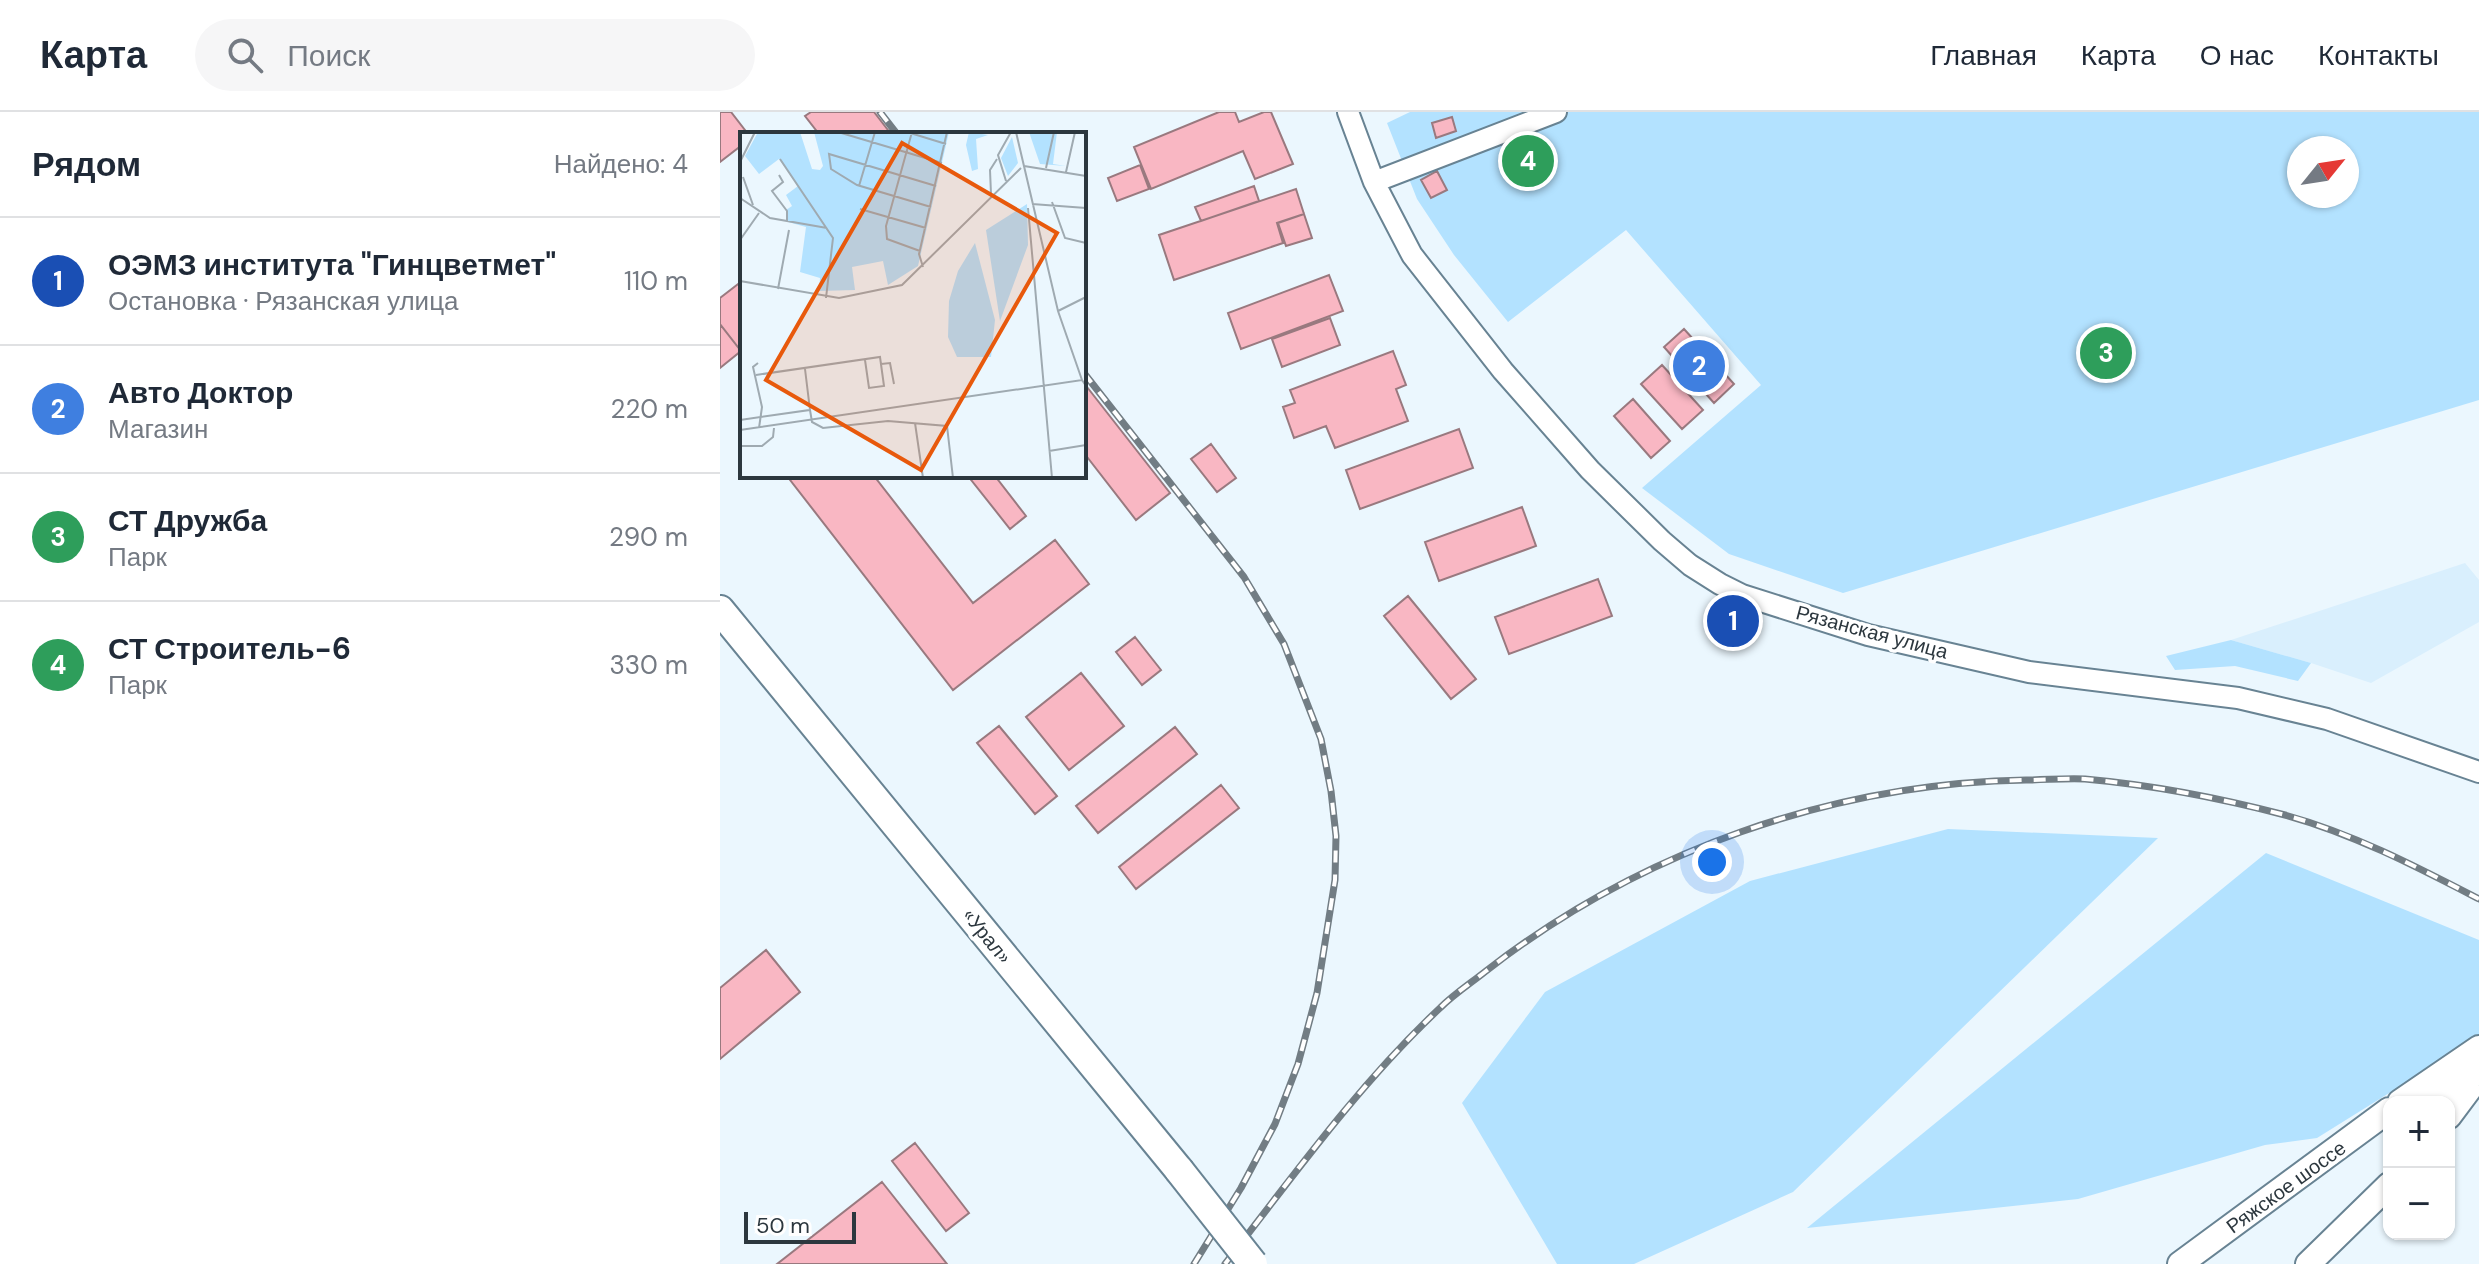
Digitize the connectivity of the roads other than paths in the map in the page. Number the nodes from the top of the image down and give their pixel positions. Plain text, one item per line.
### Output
1 (1348, 112) edge
2 (1556, 112) edge
3 (1374, 182) junction
4 (720, 610) edge
5 (2479, 772) edge
6 (2479, 1048) edge
7 (2479, 1074) edge
8 (2409, 1096) edge
9 (2434, 1096) edge
10 (2479, 1100) edge
11 (2455, 1108) edge
12 (2383, 1115) edge
13 (2383, 1122) edge
14 (2455, 1123) edge
15 (2353, 1138) junction
16 (2383, 1191) edge
17 (1253, 1264) edge
18 (2180, 1264) edge
19 (2308, 1264) edge

1 - 3 street, Рязанская улица
2 - 3 street
3 - 5 street, Рязанская улица
4 - 17 highway, «Урал», bridge
6 - 8 main road
7 - 9 main road
7 - 11 main road
10 - 14 main road
12 - 15 main road, Ряжское шоссе
13 - 15 main road, Ряжское шоссе
15 - 18 main road, Ряжское шоссе
16 - 19 main road

